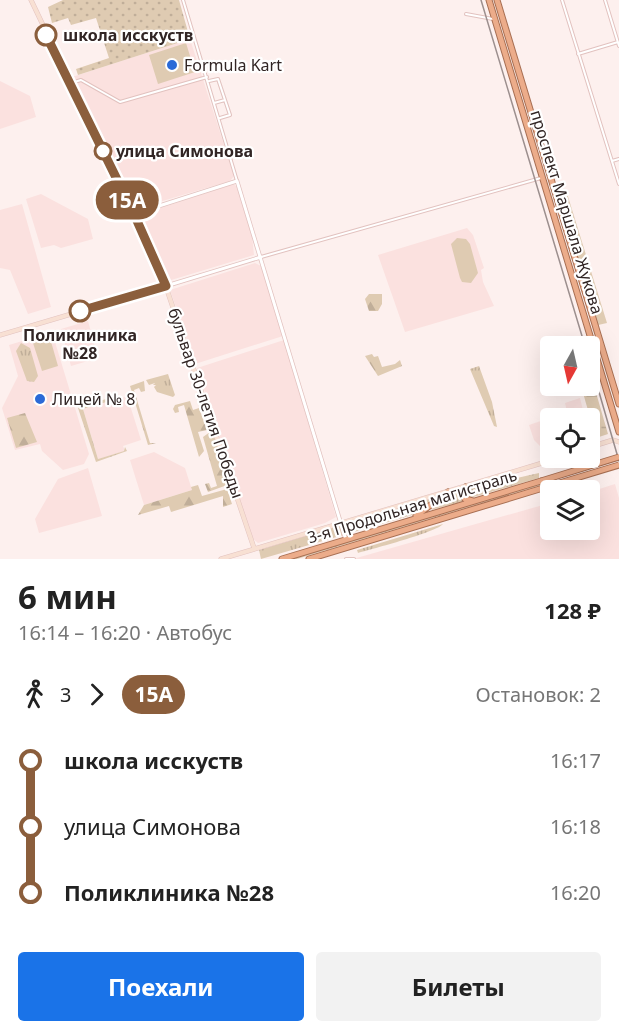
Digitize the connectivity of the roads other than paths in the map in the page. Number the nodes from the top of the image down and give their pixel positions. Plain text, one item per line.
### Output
1 (31, 0) edge
2 (183, 0) edge
3 (489, 0) edge
4 (497, 0) edge
5 (562, 0) edge
6 (605, 0) edge
7 (466, 14) dead end
8 (495, 19) junction
9 (619, 43) edge
10 (578, 54) junction
11 (207, 77) junction
12 (208, 82) junction
13 (71, 83) junction
14 (225, 100) junction
15 (214, 103) junction
16 (219, 119) junction
17 (619, 159) edge
18 (612, 161) junction
19 (542, 178) junction
20 (237, 181) junction
21 (619, 184) edge
22 (134, 214) junction
23 (261, 257) junction
24 (166, 286) junction
25 (0, 335) edge
26 (619, 404) edge
27 (618, 430) edge
28 (613, 440) junction
29 (619, 442) edge
30 (600, 444) edge
31 (619, 457) edge
32 (540, 464) edge
33 (619, 465) edge
34 (466, 487) junction
35 (448, 492) junction
36 (475, 501) junction
37 (407, 522) junction
38 (341, 523) junction
39 (348, 539) junction
40 (254, 548) junction
41 (221, 559) edge
42 (282, 559) edge
43 (309, 559) edge
44 (346, 559) edge
45 (354, 559) edge

1 - 13 main road, бульвар 30-летия Победы
2 - 11 street
3 - 8 highway, проспект Маршала Жукова
4 - 26 highway, проспект Маршала Жукова
5 - 10 street
6 - 9 street
7 - 8 street
8 - 19 highway, проспект Маршала Жукова
9 - 10 street
10 - 18 street
11 - 12 street
11 - 13 street
12 - 14 street
12 - 15 street
13 - 22 main road, бульвар 30-летия Победы
14 - 15 street
14 - 16 street
15 - 16 street
16 - 20 street
17 - 18 street
18 - 21 street
19 - 23 street
19 - 27 highway, проспект Маршала Жукова
20 - 22 street
20 - 23 street
22 - 24 main road, бульвар 30-летия Победы
23 - 24 street
23 - 38 street
24 - 25 main road
24 - 40 main road, бульвар 30-летия Победы
27 - 28 main road
28 - 29 main road
28 - 30 main road
31 - 36 highway, 3-я Продольная магистраль, bridge
32 - 34 main road
33 - 43 highway, 3-я Продольная магистраль, bridge
34 - 35 main road
34 - 36 highway
35 - 37 highway
35 - 38 main road
36 - 37 highway, 3-я Продольная магистраль
37 - 39 highway, 3-я Продольная магистраль
38 - 39 street
38 - 40 main road
39 - 42 highway, 3-я Продольная магистраль
40 - 41 main road
44 - 45 street

